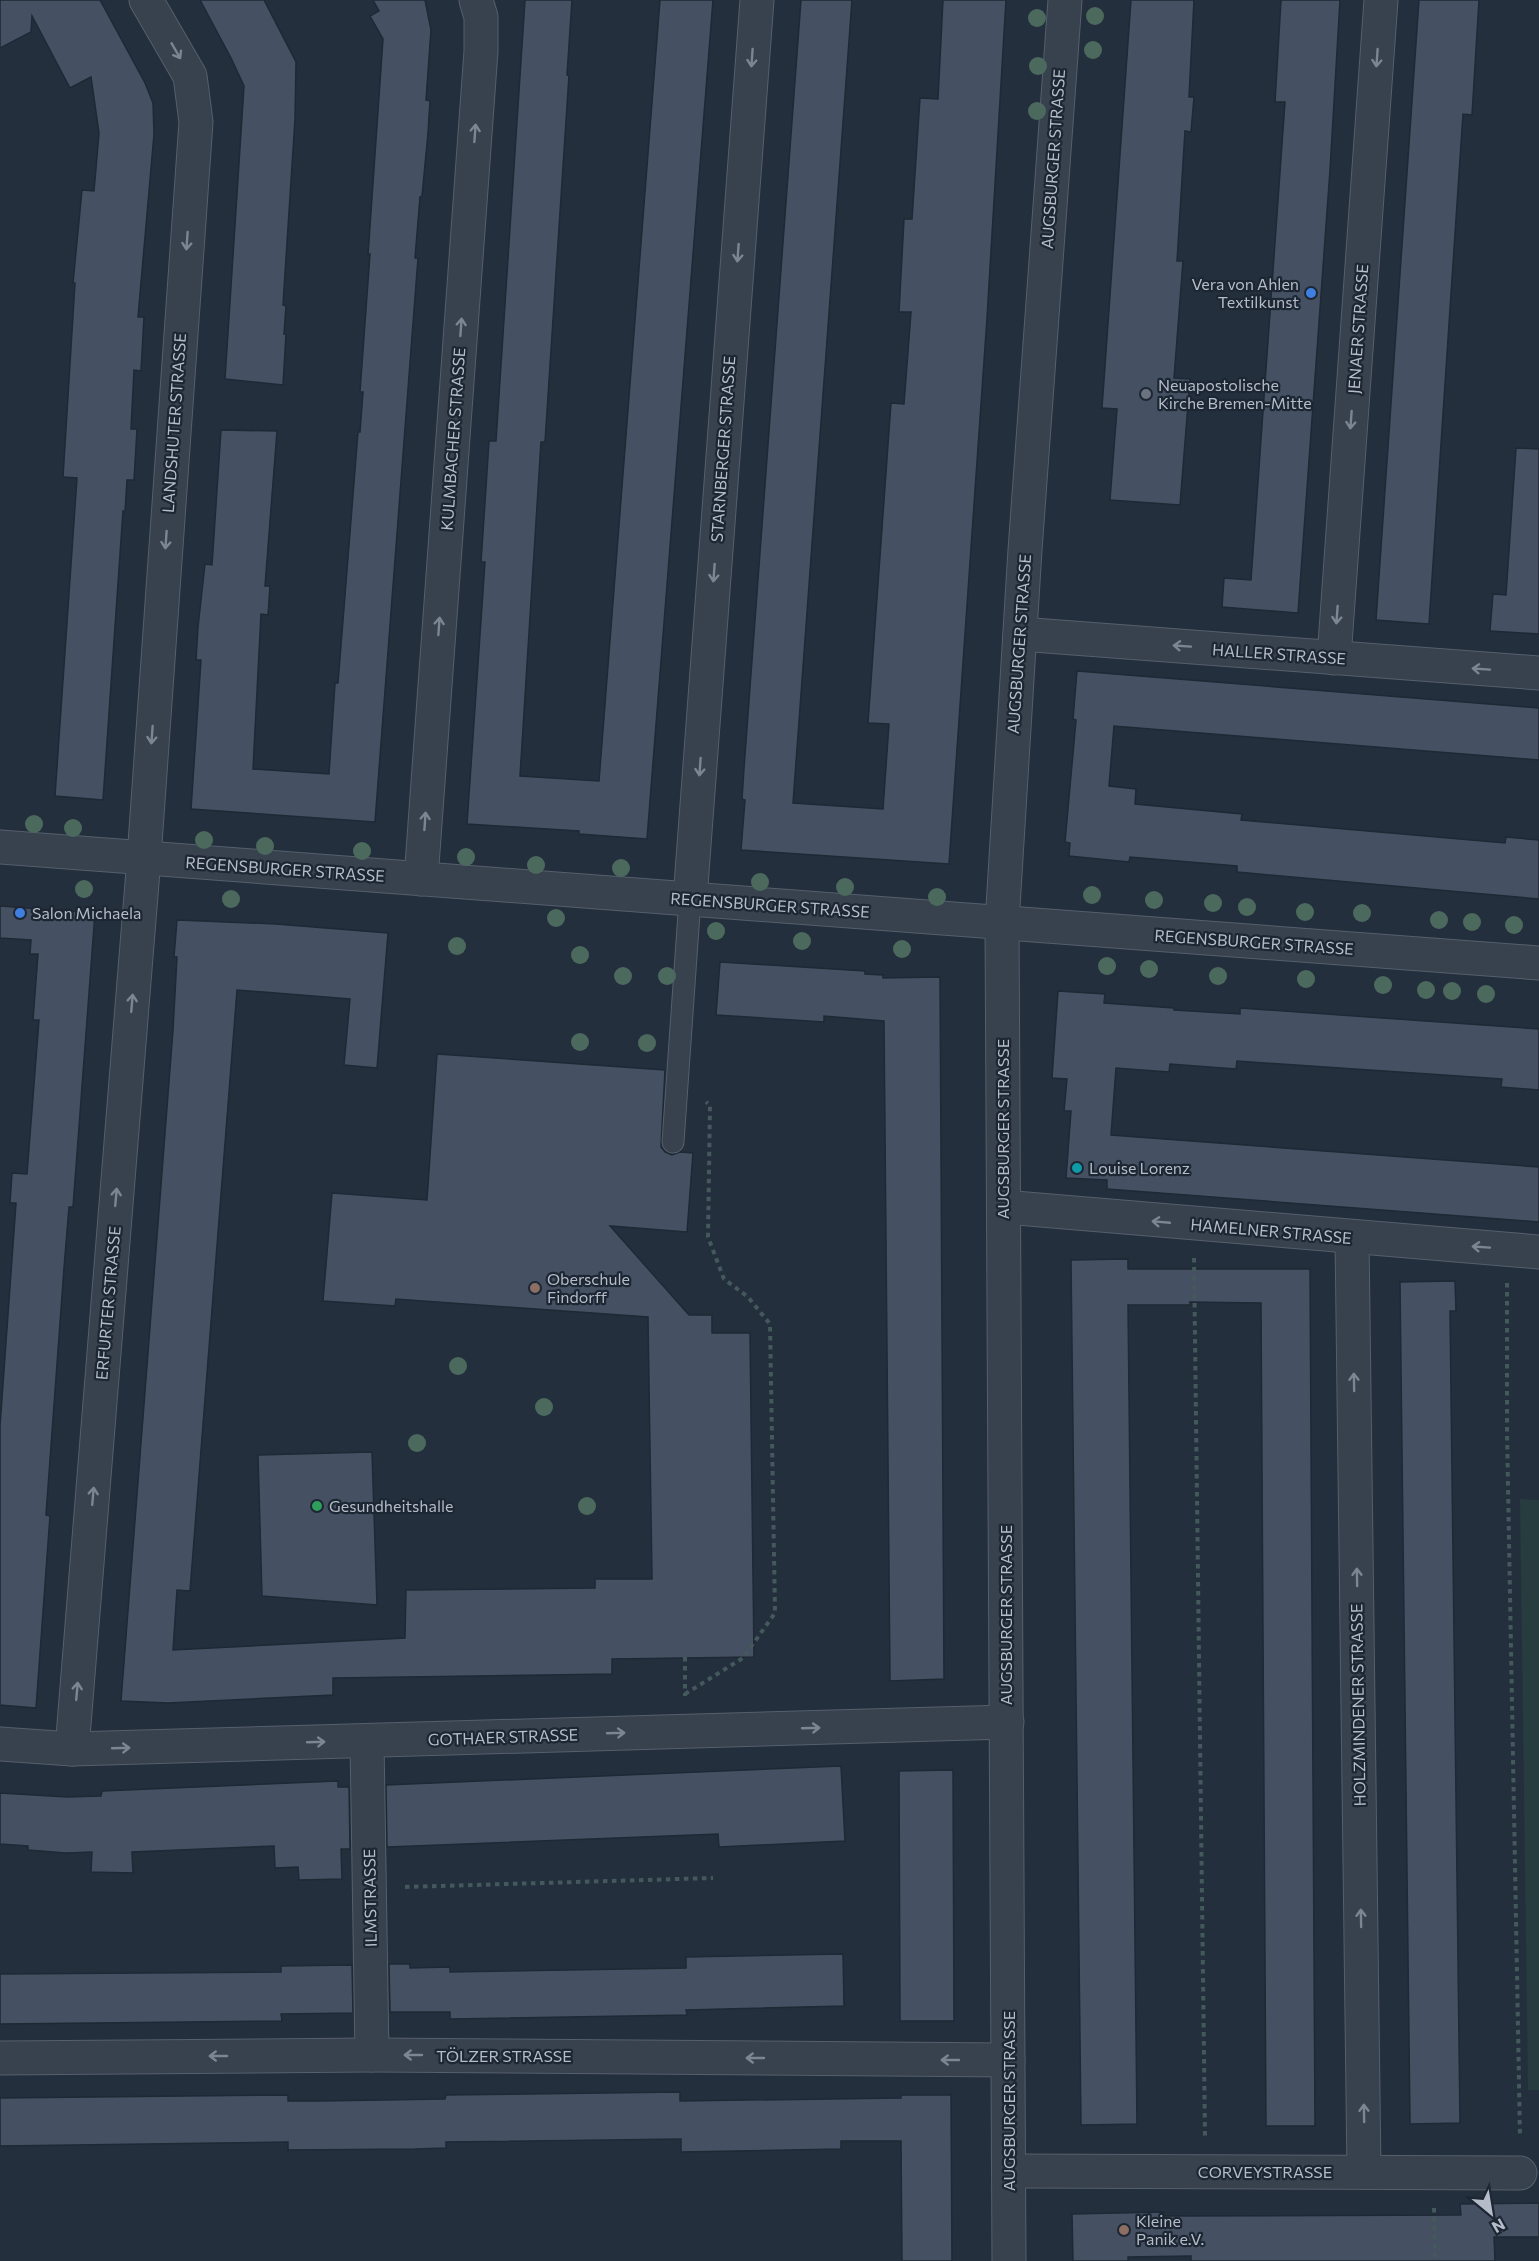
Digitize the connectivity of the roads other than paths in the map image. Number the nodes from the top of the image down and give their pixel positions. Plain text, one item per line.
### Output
1 (146, 0) edge
2 (476, 0) edge
3 (757, 0) edge
4 (1065, 0) edge
5 (1381, 0) edge
6 (1020, 634) junction
7 (1334, 658) junction
8 (1539, 673) edge
9 (0, 847) edge
10 (144, 858) junction
11 (421, 879) junction
12 (690, 899) junction
13 (1002, 923) junction
14 (1539, 963) edge
15 (673, 1142) dead end
16 (1004, 1207) junction
17 (1352, 1238) junction
18 (1539, 1252) edge
19 (1007, 1722) junction
20 (367, 1741) junction
21 (0, 1744) edge
22 (72, 1749) junction
23 (372, 2055) junction
24 (0, 2058) edge
25 (1008, 2060) junction
26 (1009, 2171) junction
27 (1364, 2172) junction
28 (1520, 2173) road end
29 (1010, 2261) edge

1 -> 10 street, LANDSHUTER STRASSE
11 -> 2 street, KULMBACHER STRASSE
3 -> 12 street, STARNBERGER STRASSE
4 - 6 street, AUGSBURGER STRASSE
5 -> 7 street, JENAER STRASSE
7 -> 6 street, HALLER STRASSE
6 - 13 street, AUGSBURGER STRASSE
8 -> 7 street, HALLER STRASSE
9 - 10 street, REGENSBURGER STRASSE
10 - 11 street, REGENSBURGER STRASSE
22 -> 10 street, ERFURTER STRASSE
11 - 12 street, REGENSBURGER STRASSE
12 - 13 street, REGENSBURGER STRASSE
12 - 15 lane
13 - 14 street, REGENSBURGER STRASSE
13 - 16 street, AUGSBURGER STRASSE
17 -> 16 street, HAMELNER STRASSE
16 - 19 street, AUGSBURGER STRASSE
18 -> 17 street, HAMELNER STRASSE
27 -> 17 street, HOLZMINDENER STRASSE
20 -> 19 street, GOTHAER STRASSE
19 - 25 street, AUGSBURGER STRASSE
22 -> 20 street, GOTHAER STRASSE
20 - 23 street, ILMSTRASSE
21 - 22 street, GOTHAER STRASSE
23 -> 24 street, TÖLZER STRASSE
25 -> 23 street, TÖLZER STRASSE
25 - 26 street, AUGSBURGER STRASSE
26 - 27 street, CORVEYSTRASSE
26 - 29 street, AUGSBURGER STRASSE
27 - 28 street, CORVEYSTRASSE

